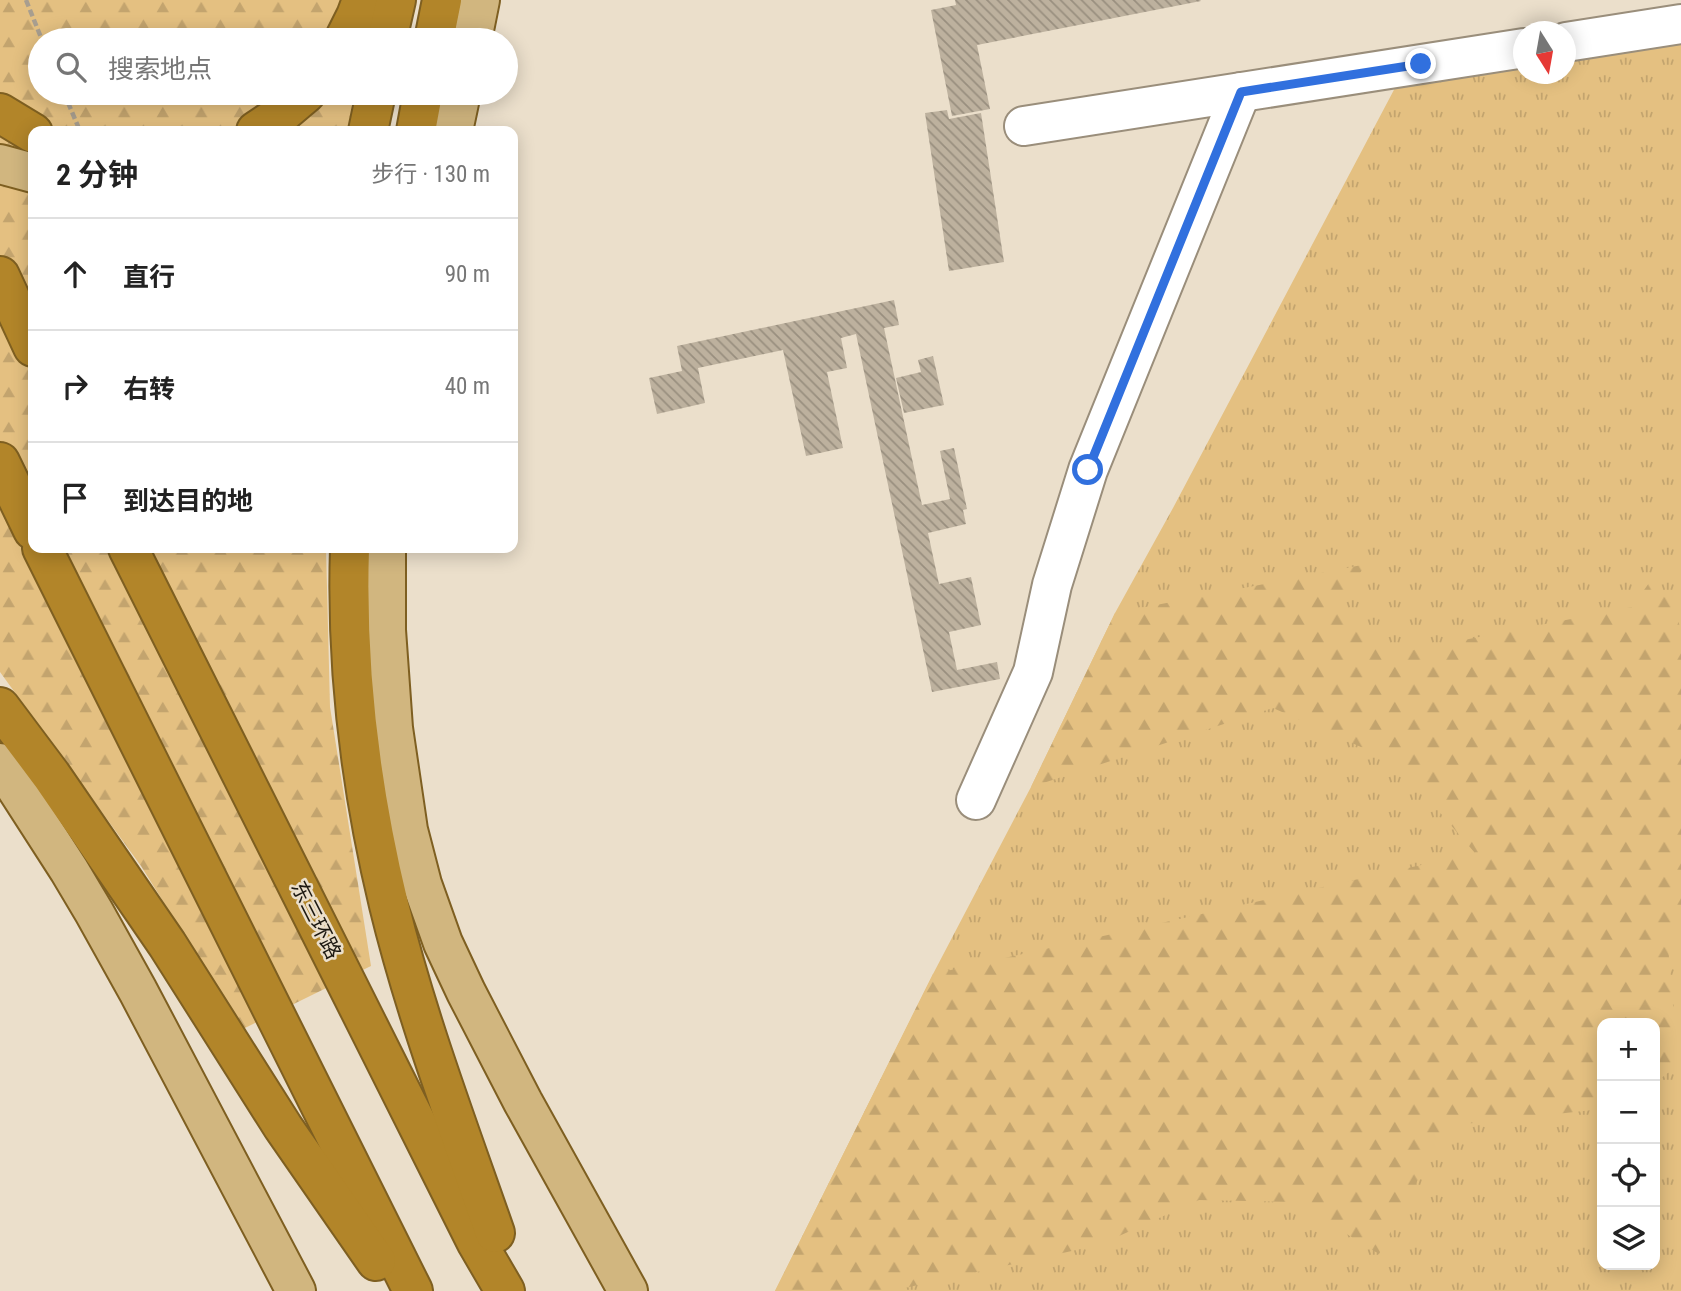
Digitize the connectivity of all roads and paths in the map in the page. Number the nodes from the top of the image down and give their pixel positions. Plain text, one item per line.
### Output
1 (26, 0) edge
2 (362, 0) edge
3 (396, 0) edge
4 (442, 0) edge
5 (480, 0) edge
6 (1681, 24) edge
7 (37, 28) edge
8 (350, 28) edge
9 (390, 28) edge
10 (436, 28) edge
11 (474, 28) edge
12 (1576, 40) edge
13 (1513, 50) edge
14 (1241, 92) junction
15 (69, 105) edge
16 (292, 105) edge
17 (373, 105) edge
18 (420, 105) edge
19 (458, 105) edge
20 (0, 113) edge
21 (78, 126) edge
22 (264, 126) edge
23 (369, 126) edge
24 (416, 126) edge
25 (454, 126) edge
26 (1024, 126) dead end
27 (28, 130) edge
28 (0, 164) edge
29 (28, 172) edge
30 (0, 276) edge
31 (28, 336) edge
32 (0, 462) edge
33 (28, 521) edge
34 (0, 528) edge
35 (28, 531) edge
36 (44, 553) edge
37 (131, 553) edge
38 (350, 553) edge
39 (386, 553) edge
40 (0, 707) edge
41 (0, 763) edge
42 (976, 800) dead end
43 (296, 1291) edge
44 (397, 1291) edge
45 (413, 1291) edge
46 (505, 1291) edge
47 (515, 1291) edge
48 (628, 1291) edge

1 - 7 path
2 - 8 highway
3 - 9 highway
4 - 10 highway
5 - 11 main road
6 - 12 lane
13 - 14 lane
14 - 26 lane
14 - 42 lane
15 - 21 path
16 - 22 highway
17 - 23 highway
18 - 24 highway
19 - 25 main road
20 - 27 highway
28 - 29 main road
30 - 31 highway
32 - 33 highway
34 - 35 highway
36 - 45 highway
37 - 46 highway, 东三环路
38 - 47 highway
39 - 48 main road
40 - 44 highway
41 - 43 main road

